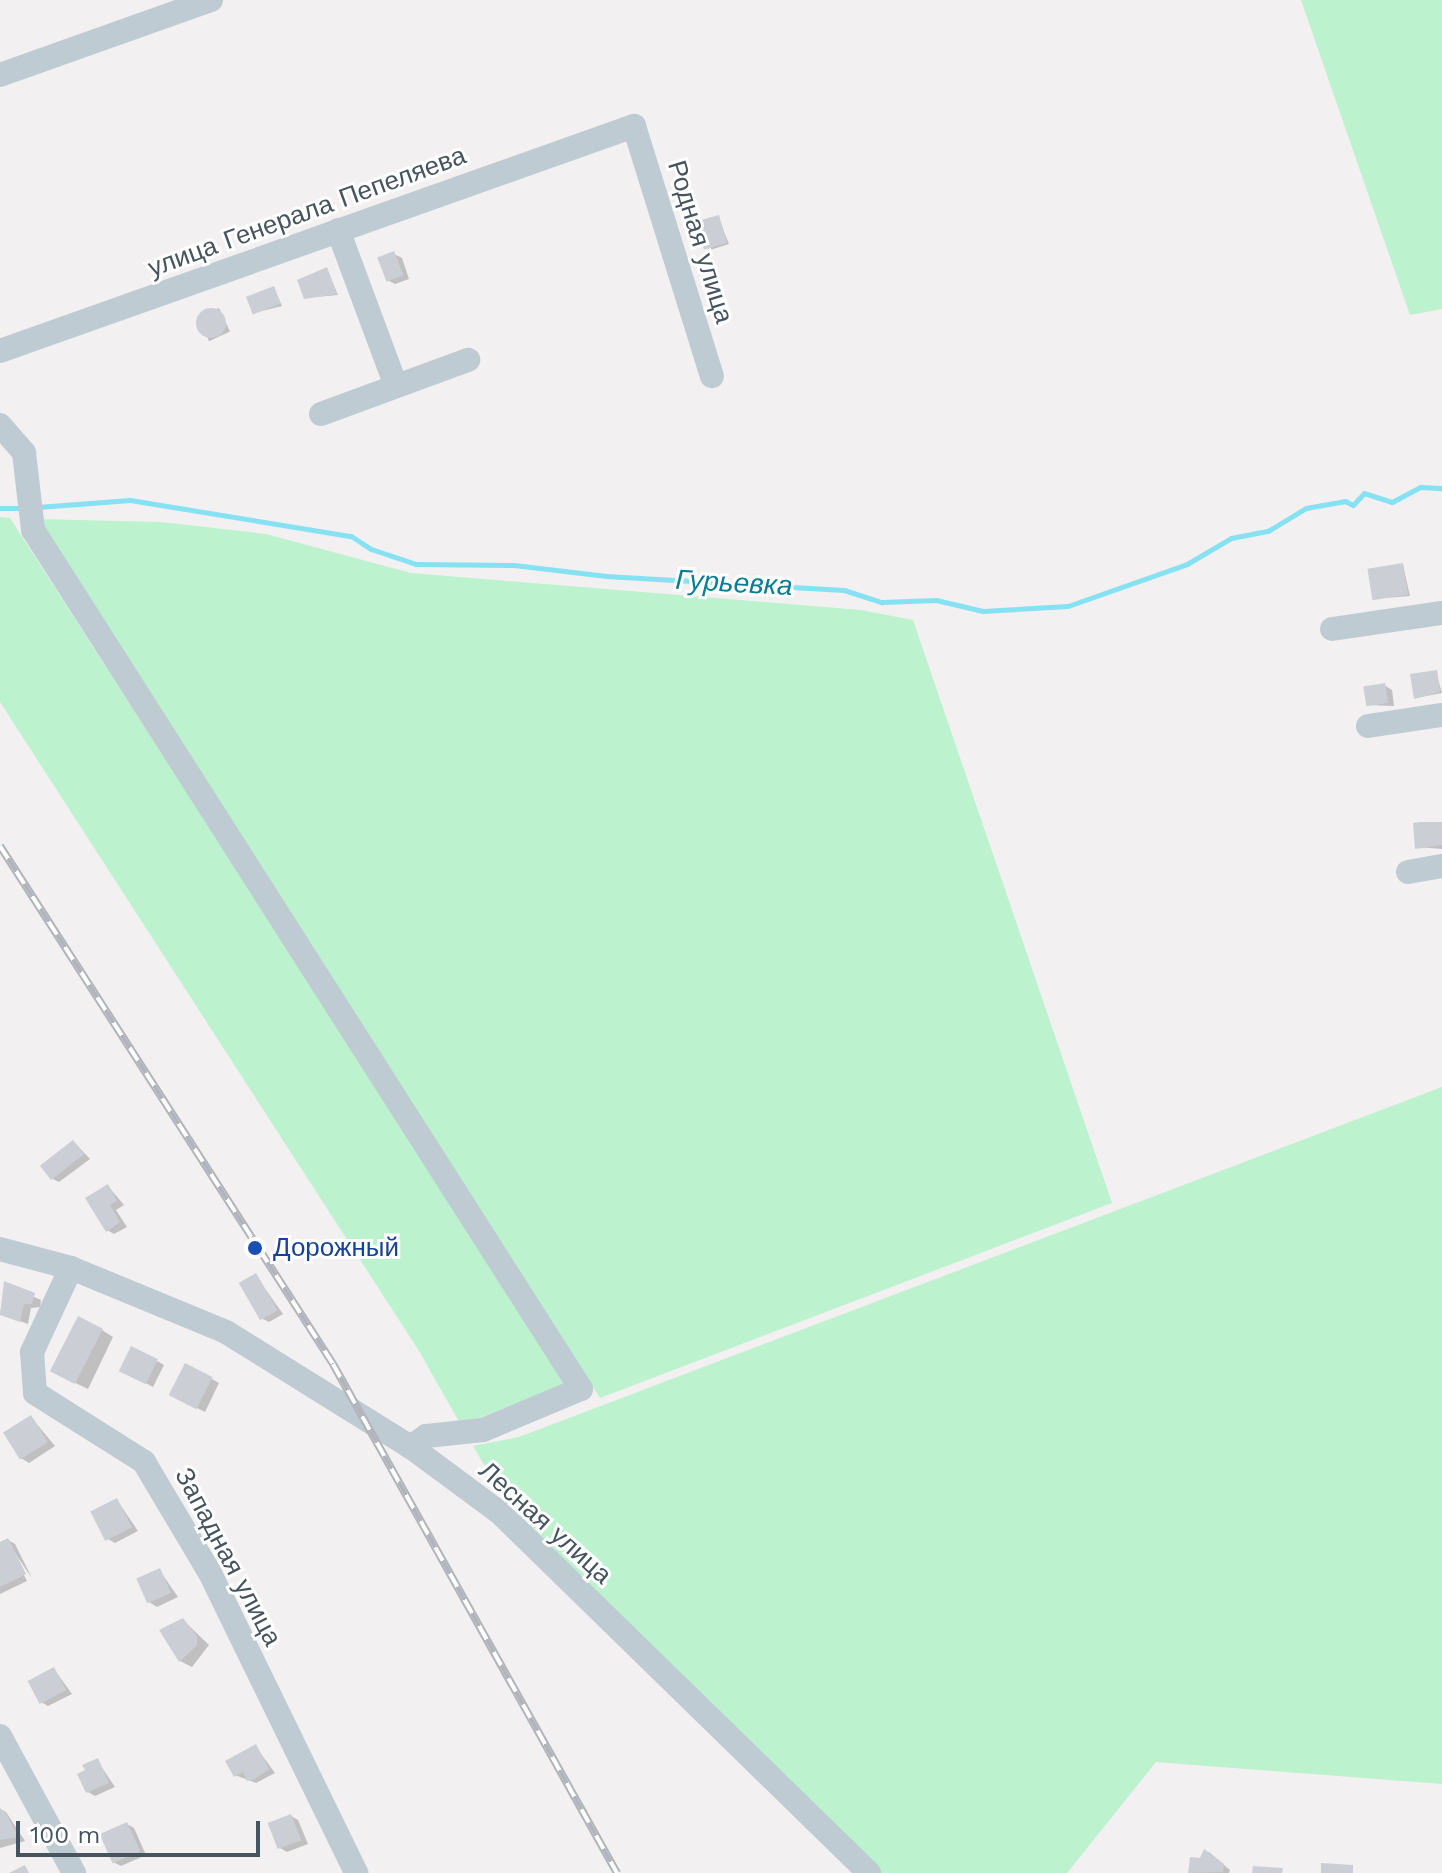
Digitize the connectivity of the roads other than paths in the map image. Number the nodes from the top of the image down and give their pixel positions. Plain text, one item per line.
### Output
1 (211, 0) edge
2 (0, 75) edge
3 (634, 126) joint
4 (338, 230) junction
5 (0, 351) edge
6 (468, 360) dead end
7 (712, 376) dead end
8 (396, 386) junction
9 (321, 414) dead end
10 (0, 425) edge
11 (1442, 613) edge
12 (1332, 629) dead end
13 (1442, 715) edge
14 (1368, 726) dead end
15 (1442, 866) edge
16 (1408, 872) dead end
17 (0, 1249) edge
18 (71, 1268) junction
19 (411, 1447) junction
20 (0, 1736) edge
21 (74, 1873) edge
22 (356, 1873) edge
23 (869, 1873) edge

1 - 2 street
3 - 4 street, улица Генерала Пепеляева
3 - 7 street, Родная улица
4 - 5 street, улица Генерала Пепеляева
4 - 8 street
6 - 8 street
8 - 9 street
10 - 19 street
11 - 12 street
13 - 14 street
15 - 16 street
17 - 18 street, Лесная улица
18 - 19 street, Лесная улица
18 - 22 street, Западная улица
19 - 23 street, Лесная улица
20 - 21 street

